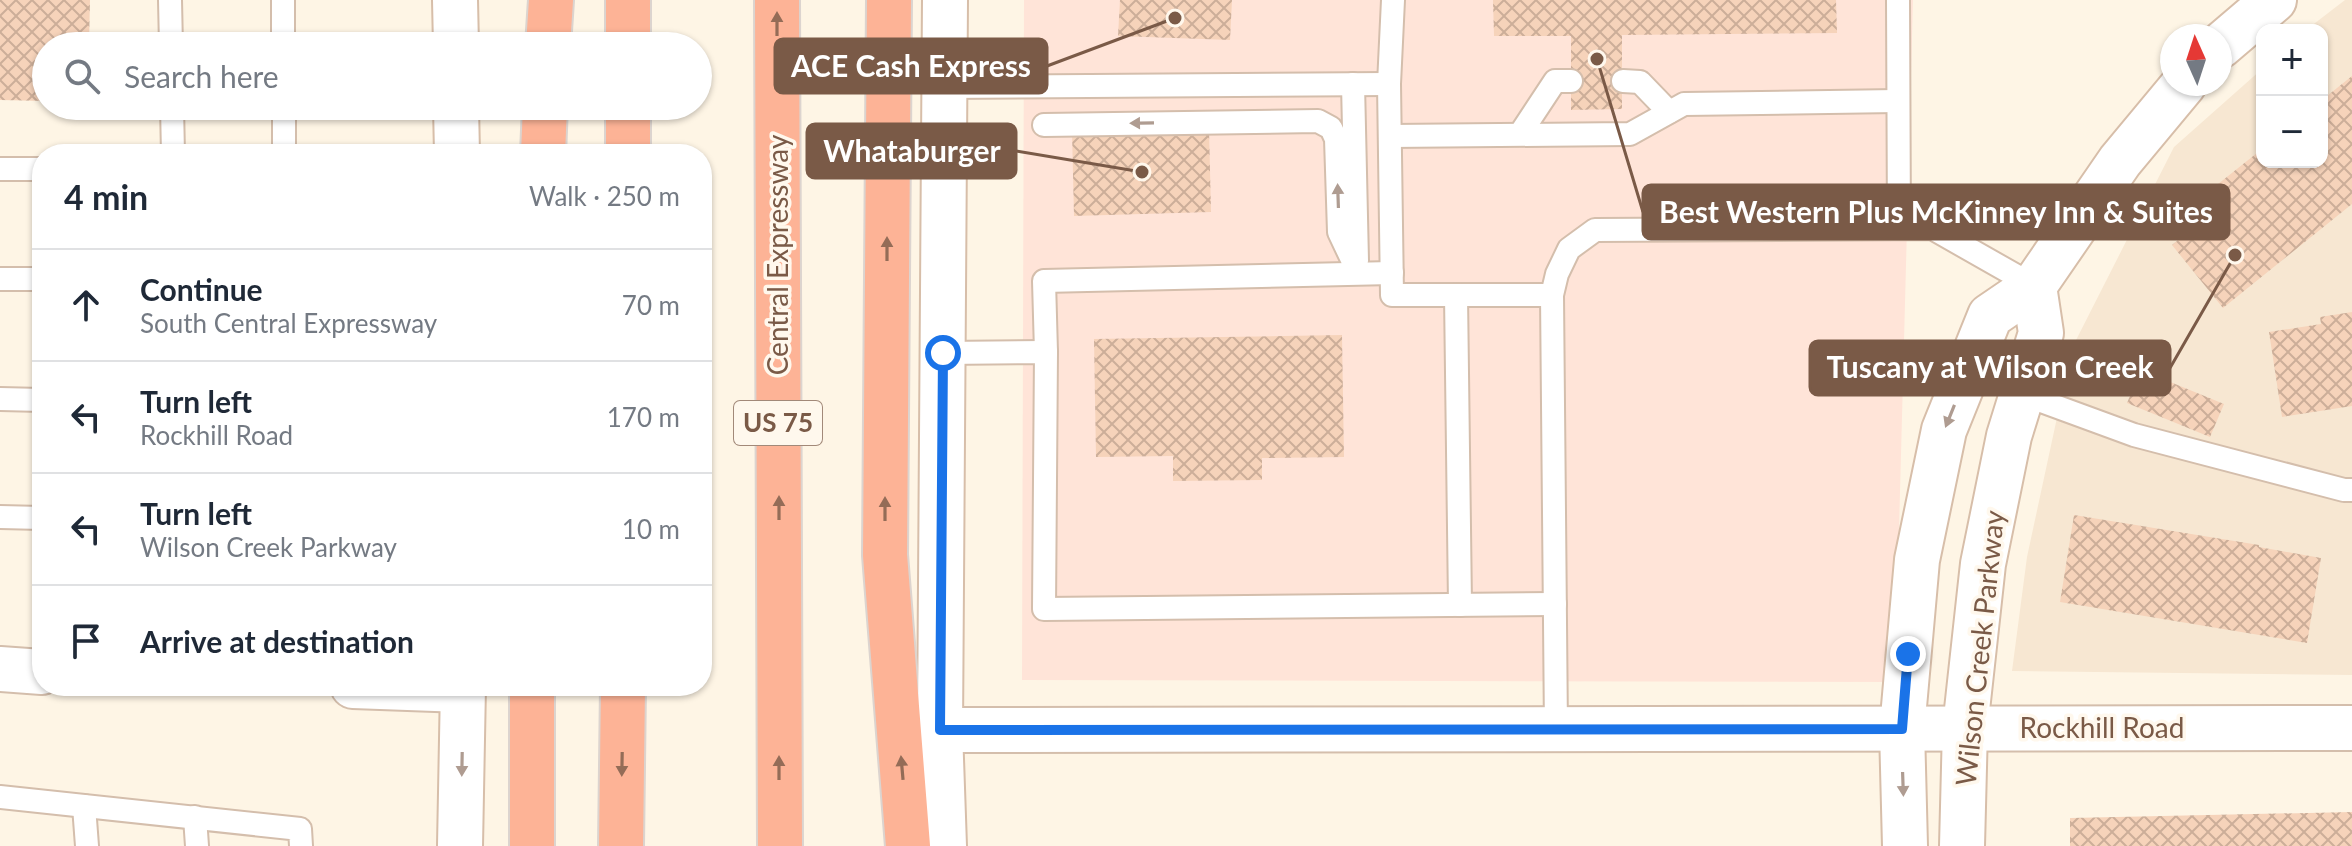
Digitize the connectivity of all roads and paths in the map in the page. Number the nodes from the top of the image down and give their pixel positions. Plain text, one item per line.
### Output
1 (170, 0) edge
2 (283, 0) edge
3 (455, 0) edge
4 (551, 0) edge
5 (628, 0) edge
6 (777, 0) edge
7 (889, 0) edge
8 (945, 0) edge
9 (1393, 0) edge
10 (1898, 0) edge
11 (2274, 0) edge
12 (171, 32) edge
13 (283, 32) edge
14 (456, 32) edge
15 (549, 32) edge
16 (628, 32) edge
17 (2232, 36) edge
18 (1571, 81) dead end
19 (1623, 81) dead end
20 (1353, 84) junction
21 (1389, 84) junction
22 (945, 87) junction
23 (2174, 96) edge
24 (1897, 101) junction
25 (1669, 112) junction
26 (172, 120) edge
27 (284, 120) edge
28 (456, 120) edge
29 (544, 120) edge
30 (628, 120) edge
31 (1044, 125) dead end
32 (1520, 134) junction
33 (1390, 136) junction
34 (173, 144) edge
35 (284, 144) edge
36 (457, 144) edge
37 (543, 144) edge
38 (628, 144) edge
39 (0, 169) edge
40 (32, 169) edge
41 (1899, 228) junction
42 (1357, 272) junction
43 (1392, 273) junction
44 (0, 279) edge
45 (32, 279) edge
46 (2034, 286) junction
47 (1456, 295) junction
48 (1552, 295) junction
49 (1046, 352) junction
50 (943, 353) junction
51 (2022, 394) junction
52 (0, 399) edge
53 (32, 400) edge
54 (2352, 490) edge
55 (0, 517) edge
56 (32, 518) edge
57 (1555, 604) junction
58 (1460, 605) junction
59 (0, 669) edge
60 (32, 671) edge
61 (463, 696) edge
62 (532, 696) edge
63 (623, 696) edge
64 (1965, 728) junction
65 (2352, 728) edge
66 (1902, 729) junction
67 (940, 730) junction
68 (1556, 730) junction
69 (0, 797) edge
70 (84, 806) junction
71 (195, 817) junction
72 (87, 846) edge
73 (197, 846) edge
74 (301, 846) edge
75 (460, 846) edge
76 (532, 846) edge
77 (621, 846) edge
78 (780, 846) edge
79 (908, 846) edge
80 (944, 846) edge
81 (1905, 846) edge
82 (1962, 846) edge

1 - 12 lane
2 - 13 lane
3 - 14 main road
4 - 15 highway
5 - 16 highway
78 -> 6 highway, Central Expressway / US 75
79 -> 7 highway
8 - 22 main road
9 - 21 lane
10 - 24 lane
11 - 17 main road
18 - 32 lane
19 - 25 lane
20 - 21 lane
20 - 22 lane
20 - 42 lane
21 - 33 lane
22 - 50 main road
23 - 46 main road
24 - 25 lane
24 - 41 lane
25 - 32 lane
26 - 34 lane
27 - 35 lane
28 - 36 main road
29 - 37 highway
30 - 38 highway
42 -> 31 lane
32 - 33 lane
33 - 43 lane
39 - 40 lane
41 - 46 lane
41 - 48 lane
42 - 43 lane
42 - 49 lane
43 - 47 lane
44 - 45 lane
46 - 51 main road, Wilson Creek Parkway
46 -> 66 main road
47 - 48 lane
47 - 58 lane
48 - 57 lane
49 - 50 lane
49 - 58 lane
50 - 67 main road
51 - 54 lane
51 - 64 main road, Wilson Creek Parkway
52 - 53 lane
55 - 56 lane
57 - 58 lane
57 - 68 lane
59 - 60 main road
61 -> 75 main road
62 - 76 highway
63 -> 77 highway
64 - 65 main road, Rockhill Road
64 - 66 main road, Rockhill Road
64 - 82 main road, Wilson Creek Parkway
66 - 68 main road, Rockhill Road
66 -> 81 main road
67 - 68 main road, Rockhill Road
67 - 80 main road
69 - 70 lane
70 - 71 lane
70 - 72 lane
71 - 73 lane
71 - 74 lane

